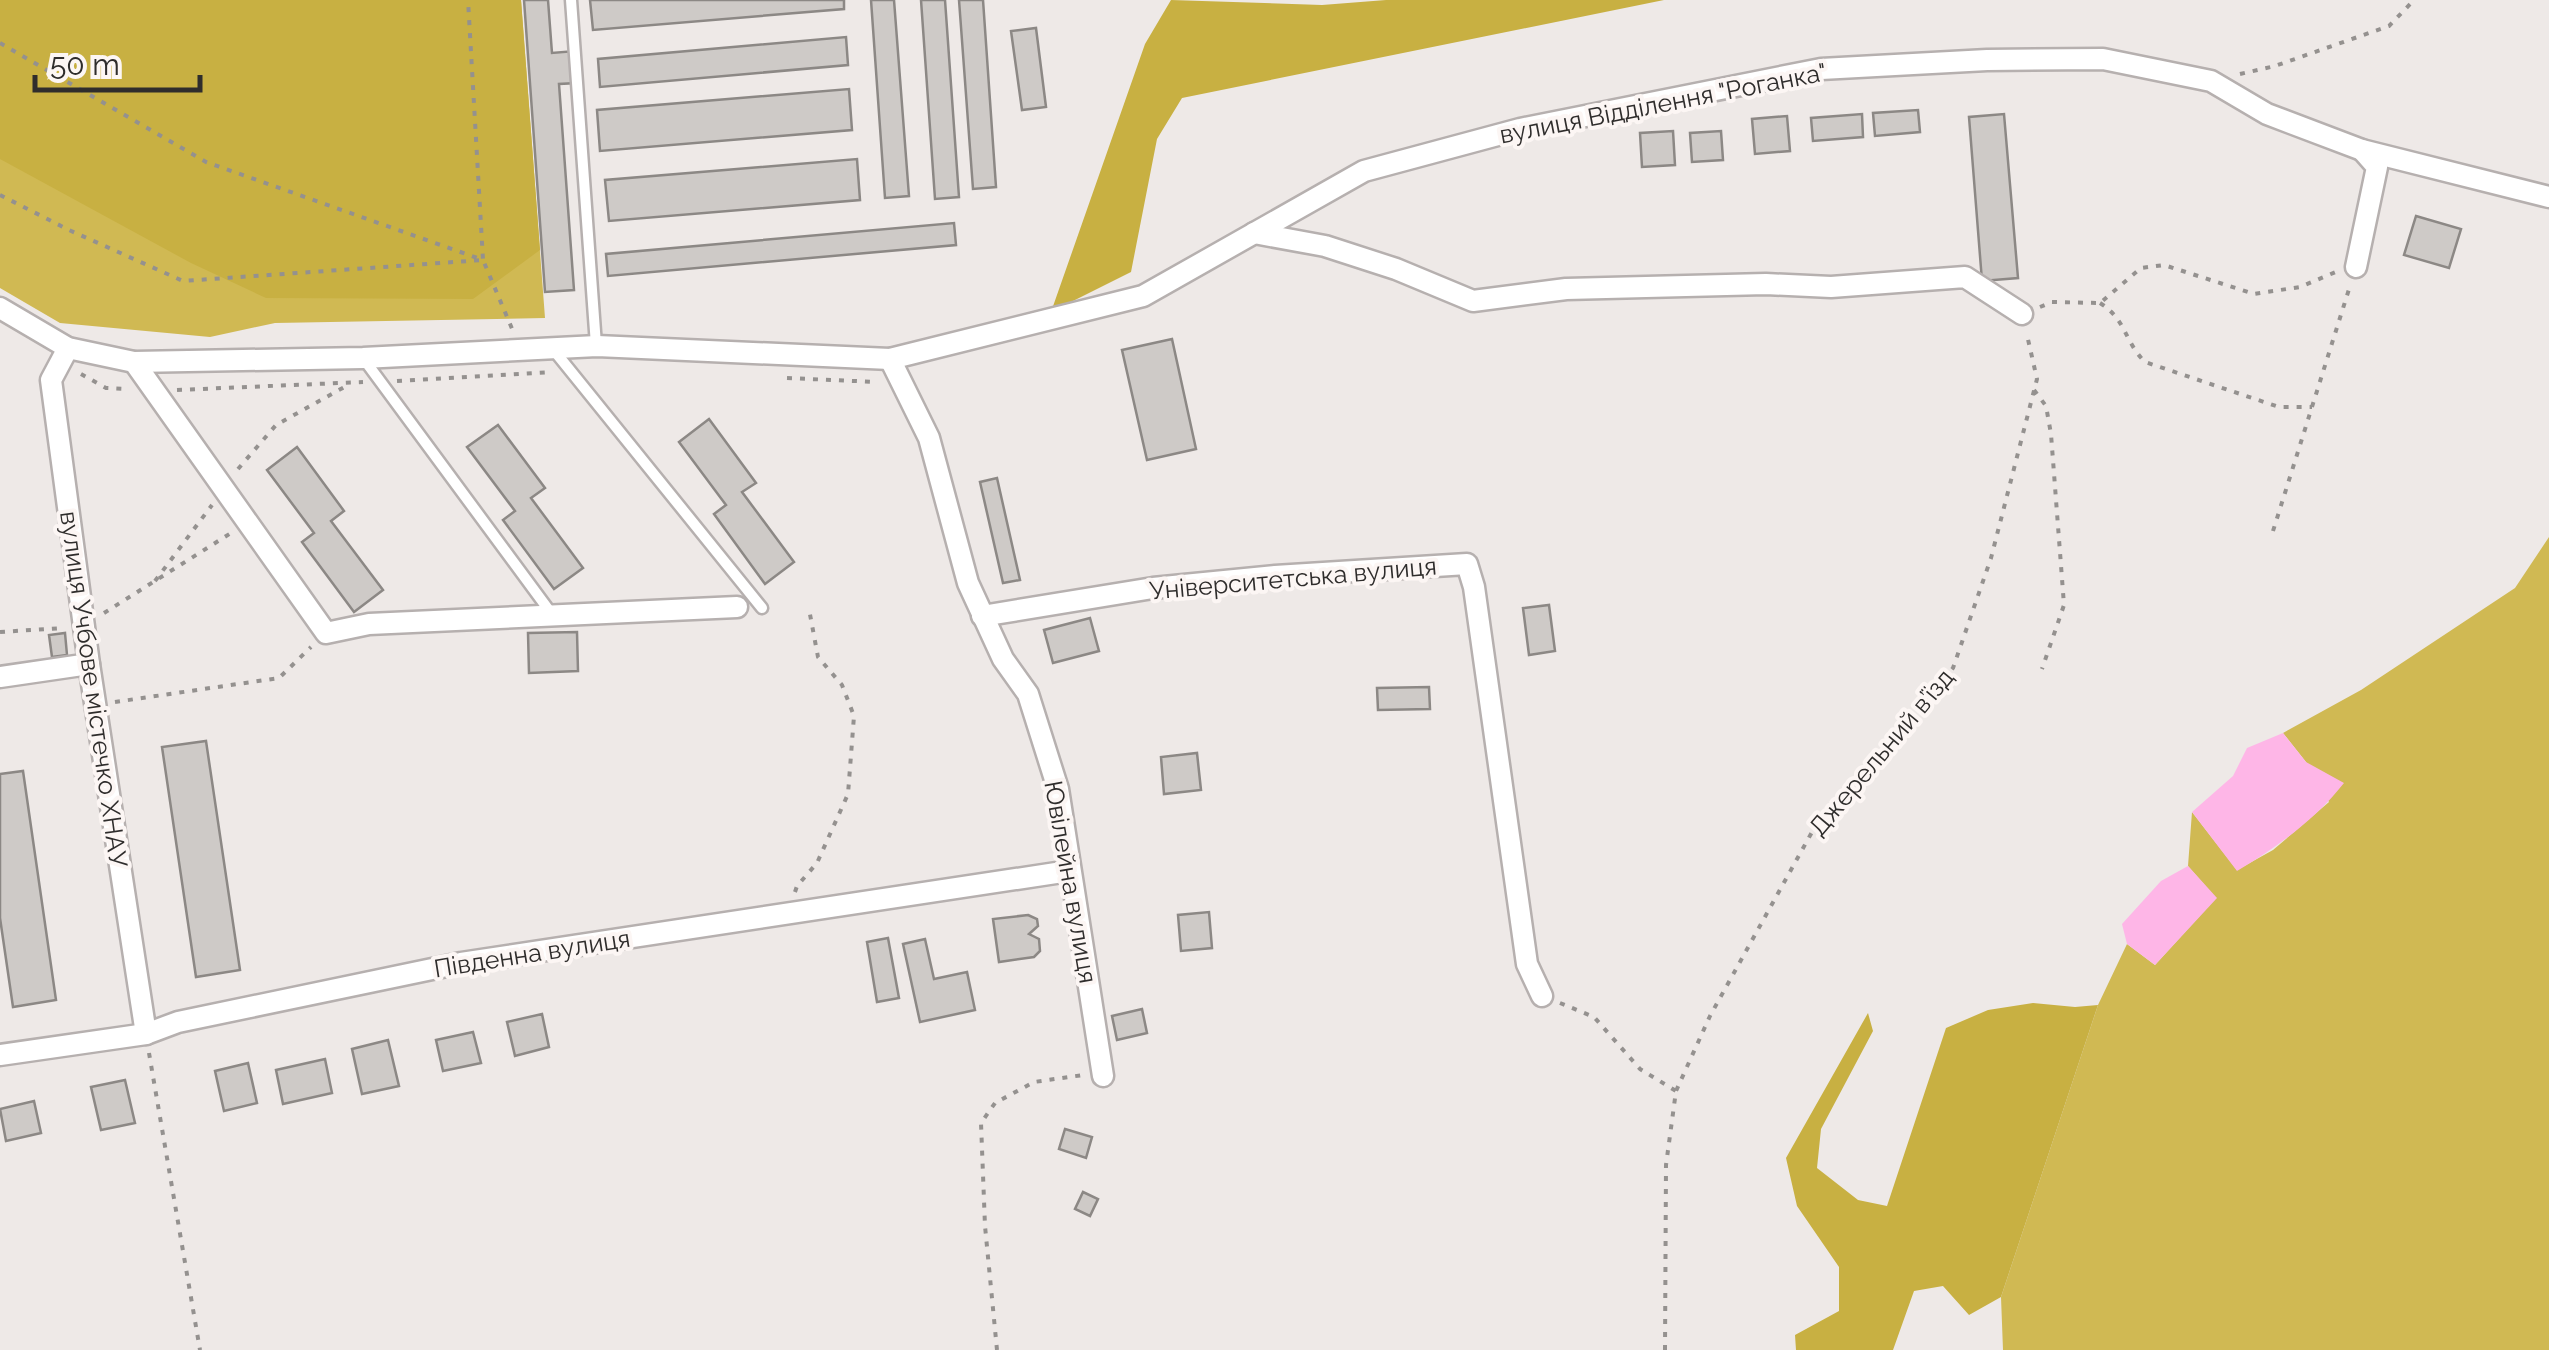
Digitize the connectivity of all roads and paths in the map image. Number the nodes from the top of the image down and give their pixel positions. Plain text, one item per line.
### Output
1 (468, 0) edge
2 (571, 0) edge
3 (2414, 0) edge
4 (0, 44) edge
5 (2211, 81) junction
6 (2362, 150) junction
7 (0, 195) edge
8 (2549, 197) edge
9 (1254, 233) junction
10 (484, 260) junction
11 (2356, 267) junction
12 (2100, 303) junction
13 (0, 308) edge
14 (2022, 314) junction
15 (596, 346) junction
16 (68, 348) junction
17 (552, 348) junction
18 (520, 350) junction
19 (363, 358) junction
20 (890, 360) junction
21 (134, 362) junction
22 (352, 382) dead end
23 (2034, 390) junction
24 (2312, 406) junction
25 (224, 489) junction
26 (248, 523) junction
27 (2273, 530) dead end
28 (154, 582) junction
29 (738, 608) dead end
30 (762, 608) dead end
31 (809, 609) dead end
32 (982, 616) junction
33 (555, 618) junction
34 (84, 626) junction
35 (0, 632) edge
36 (326, 633) junction
37 (89, 664) junction
38 (2042, 670) dead end
39 (0, 677) edge
40 (95, 705) junction
41 (1069, 871) junction
42 (790, 912) junction
43 (1542, 996) joint
44 (146, 1034) junction
45 (0, 1055) edge
46 (1103, 1076) joint
47 (1676, 1092) junction
48 (200, 1350) edge
49 (997, 1350) edge
50 (1665, 1350) edge

1 - 10 path
2 - 15 lane
3 - 5 path
4 - 10 path
5 - 6 street, вулиця Відділення "Роганка"
5 - 9 street, вулиця Відділення "Роганка"
6 - 8 street, вулиця Відділення "Роганка"
6 - 11 street
7 - 10 path
9 - 14 street
9 - 20 street, вулиця Відділення "Роганка"
10 - 18 path
11 - 12 path
11 - 24 path
12 - 14 path
12 - 24 path
13 - 16 street, вулиця Відділення "Роганка"
14 - 23 path, Джерельний в’їзд
15 - 17 street, вулиця Відділення "Роганка"
15 - 20 street, вулиця Відділення "Роганка"
16 - 21 street, вулиця Відділення "Роганка"
16 - 34 street, вулиця Учбове містечко ХНАУ
17 - 18 street, вулиця Відділення "Роганка"
17 - 30 lane
18 - 19 street, вулиця Відділення "Роганка"
19 - 21 street, вулиця Відділення "Роганка"
19 - 33 lane
20 - 32 street, Ювілейна вулиця
21 - 25 street
22 - 25 path
23 - 38 path
23 - 47 path, Джерельний в’їзд
24 - 27 path
25 - 26 street
25 - 28 path
26 - 28 path
26 - 36 street
28 - 34 path
29 - 33 street
31 - 42 path
32 - 41 street, Ювілейна вулиця
32 - 43 street, Університетська вулиця
33 - 36 street
34 - 35 path
34 - 37 street, вулиця Учбове містечко ХНАУ
36 - 40 path
37 - 39 street
37 - 40 street, вулиця Учбове містечко ХНАУ
40 - 44 street, вулиця Учбове містечко ХНАУ
41 - 42 street, Південна вулиця
41 - 46 street, Ювілейна вулиця
42 - 44 street, Південна вулиця
43 - 47 path
44 - 45 street, Південна вулиця
44 - 48 path
46 - 49 path
47 - 50 path, Джерельний в’їзд

